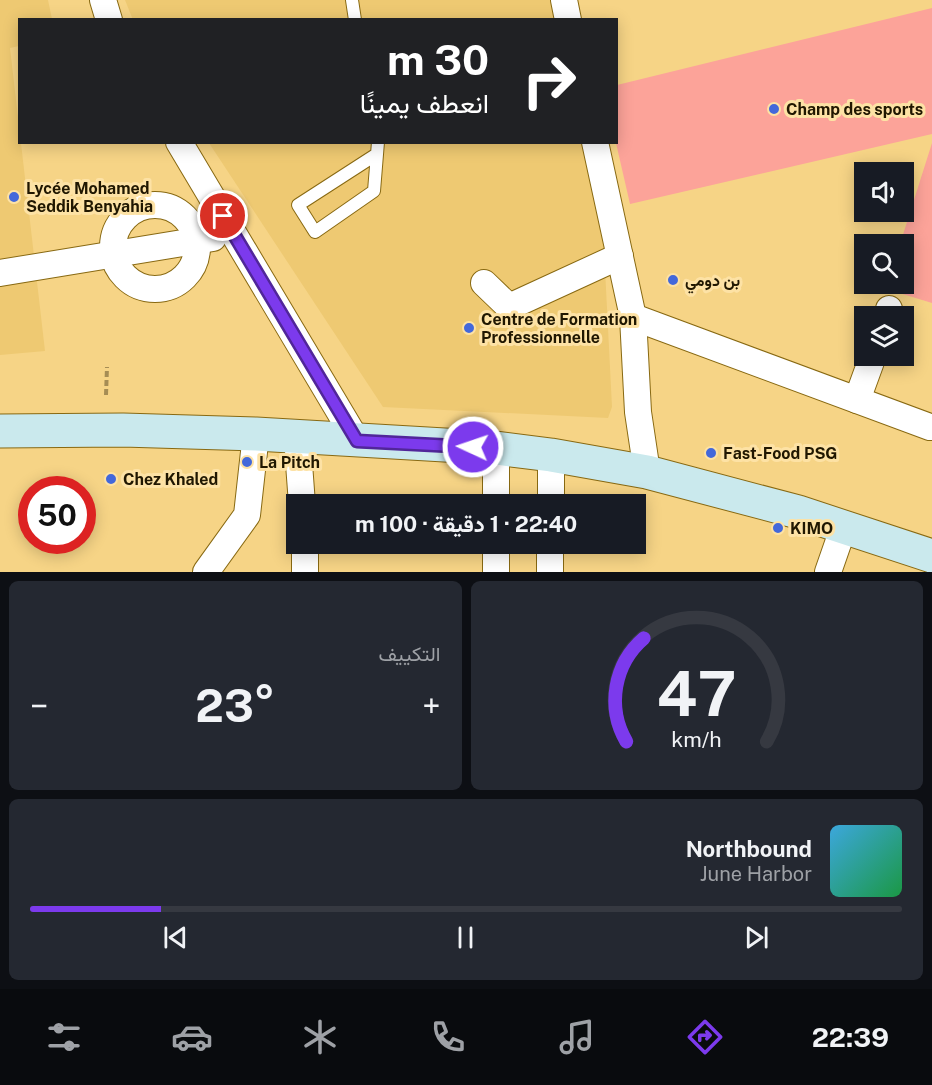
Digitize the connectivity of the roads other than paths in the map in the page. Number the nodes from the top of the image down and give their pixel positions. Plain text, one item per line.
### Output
1 (352, 0) edge
2 (564, 0) edge
3 (355, 18) edge
4 (568, 18) edge
5 (180, 144) edge
6 (595, 144) edge
7 (377, 148) edge
8 (233, 234) junction
9 (197, 240) junction
10 (113, 254) junction
11 (620, 256) junction
12 (0, 273) edge
13 (484, 283) dead end
14 (633, 317) junction
15 (869, 366) edge
16 (857, 400) junction
17 (930, 427) dead end
18 (0, 431) edge
19 (256, 434) junction
20 (297, 437) junction
21 (357, 441) junction
22 (496, 448) junction
23 (551, 455) junction
24 (647, 472) junction
25 (301, 494) edge
26 (496, 494) edge
27 (551, 494) edge
28 (844, 526) junction
29 (305, 554) edge
30 (496, 554) edge
31 (550, 554) edge
32 (932, 556) edge
33 (206, 572) edge
34 (305, 572) edge
35 (496, 572) edge
36 (550, 572) edge
37 (828, 572) edge

1 - 3 lane
2 - 4 street
5 - 8 street
6 - 11 street
7 - 7 lane
8 - 9 street
8 - 21 street
9 - 10 street
9 - 10 street
9 - 10 street
10 - 12 street
11 - 13 street
11 - 14 street
14 - 16 street
14 - 24 street
15 - 16 street
16 - 17 street
18 - 19 main road
19 - 20 main road
19 - 33 street
20 - 21 main road
20 - 25 street
21 - 22 main road
22 - 23 main road
22 - 26 street
23 - 24 main road
23 - 27 street
24 - 28 main road
28 - 32 main road
28 - 37 street
29 - 34 street
30 - 35 street
31 - 36 street

